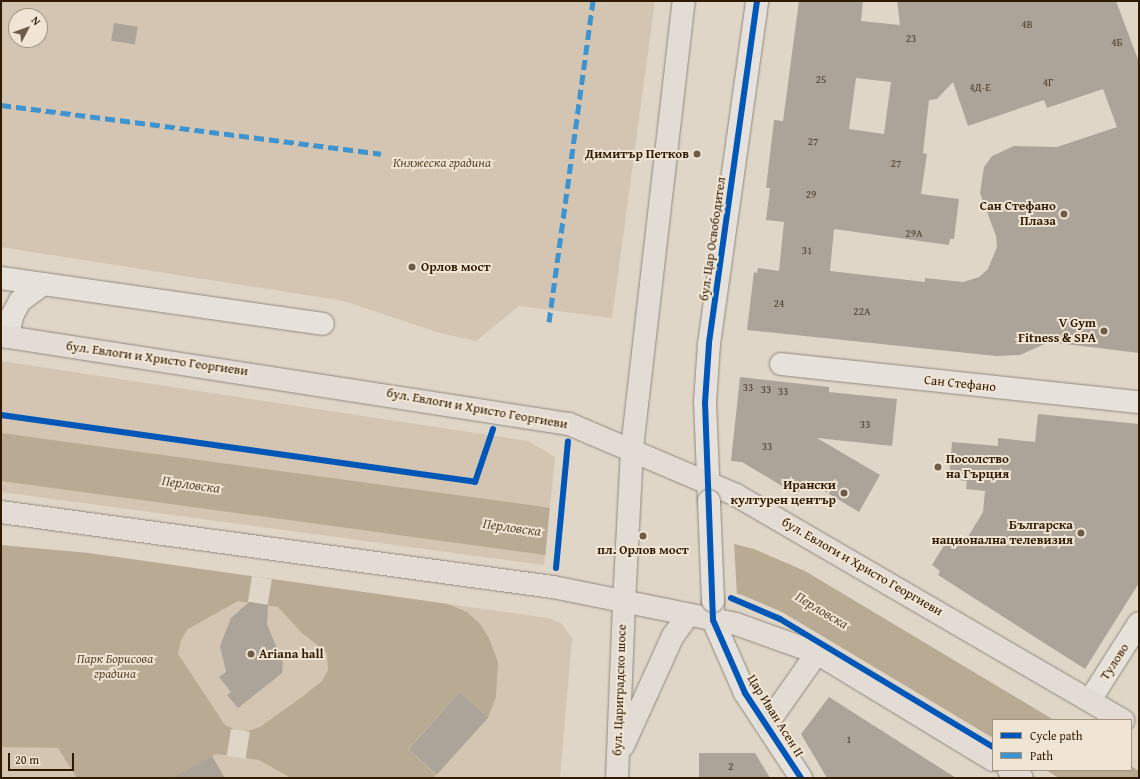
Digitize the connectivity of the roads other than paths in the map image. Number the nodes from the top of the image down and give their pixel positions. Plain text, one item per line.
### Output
1 (684, 1) edge
2 (758, 1) edge
3 (1, 278) edge
4 (43, 284) junction
5 (323, 324) dead end
6 (5, 337) edge
7 (781, 364) dead end
8 (1139, 402) edge
9 (632, 448) junction
10 (709, 491) junction
11 (1, 512) edge
12 (624, 603) junction
13 (713, 611) junction
14 (688, 615) junction
15 (1139, 624) edge
16 (817, 652) junction
17 (1090, 700) junction
18 (1120, 719) edge
19 (767, 724) junction
20 (618, 756) junction
21 (992, 759) edge
22 (1011, 771) edge
23 (617, 778) edge
24 (801, 778) edge
25 (1022, 778) edge

1 - 9 main road
2 - 10 street, бул. Цар Освободител
3 - 4 street
4 - 5 street
4 - 6 street
6 - 9 main road, бул. Евлоги и Христо Георгиеви
7 - 8 street, Сан Стефано
9 - 10 main road, бул. Евлоги и Христо Георгиеви
9 - 12 main road, бул. Цариградско шосе
10 - 13 street, бул. Цар Освободител, bridge
10 - 17 main road, бул. Евлоги и Христо Георгиеви
11 - 12 main road
12 - 14 main road
12 - 20 main road, бул. Цариградско шосе
13 - 14 main road
13 - 16 main road
13 - 19 street, Цар Иван Асен II
14 - 20 main road
15 - 17 street, Тулово
16 - 19 main road
16 - 21 main road
17 - 18 main road, бул. Евлоги и Христо Георгиеви
19 - 24 street, Цар Иван Асен II
20 - 23 main road, бул. Цариградско шосе
22 - 25 main road

